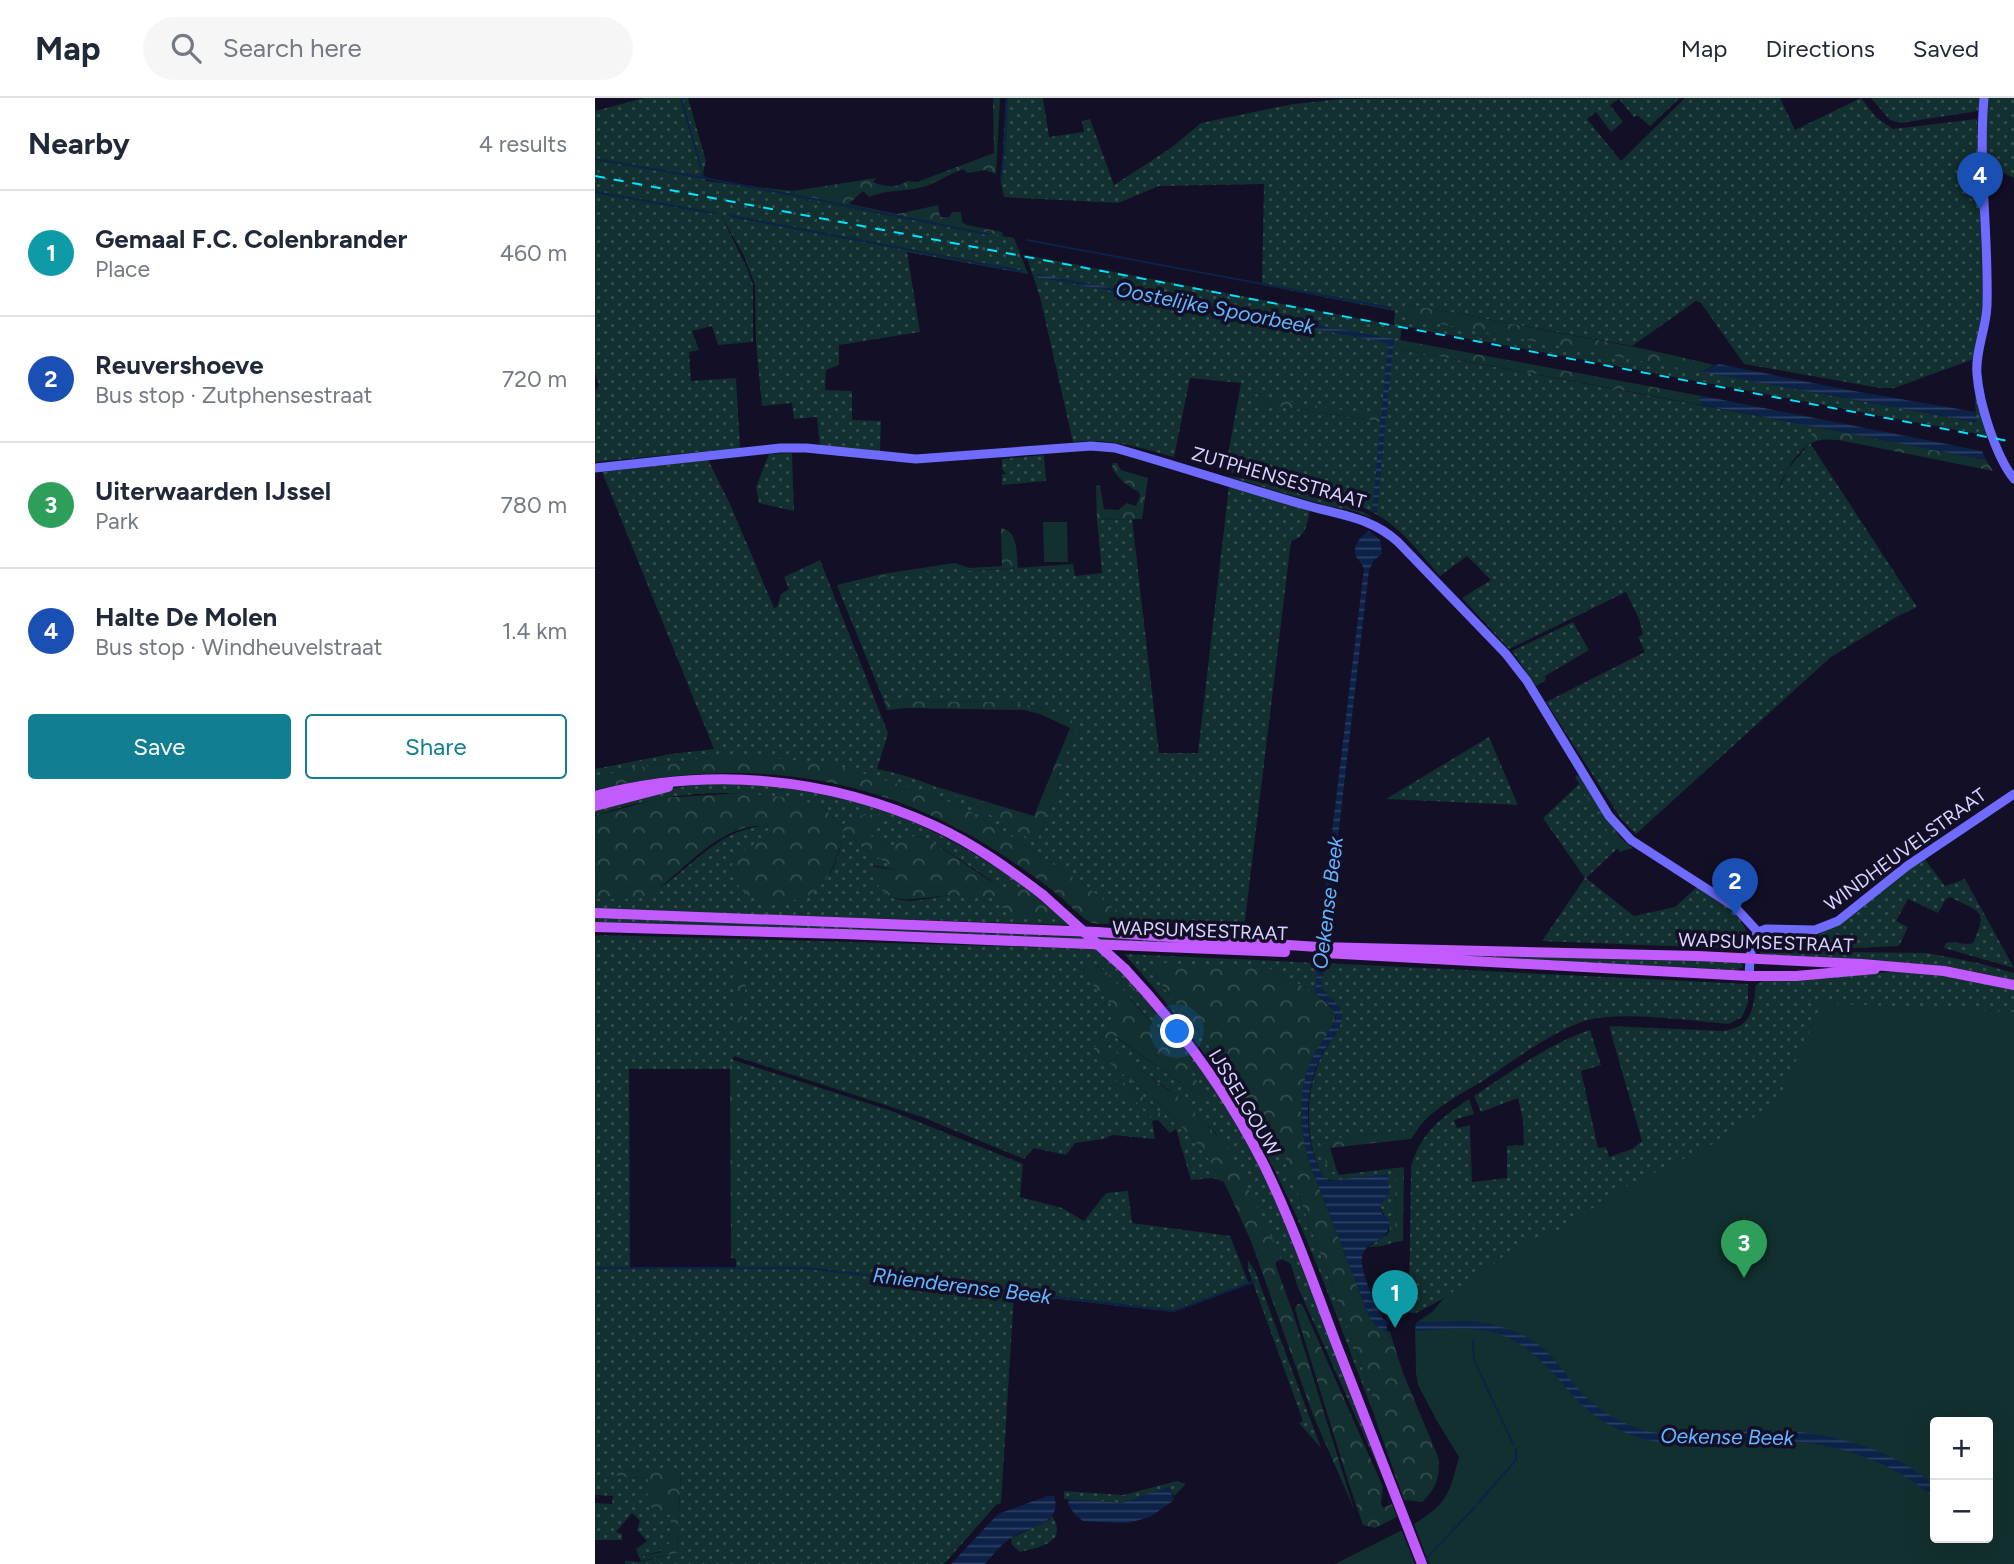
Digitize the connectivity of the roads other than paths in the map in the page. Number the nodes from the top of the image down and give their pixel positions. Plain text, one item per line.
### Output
1 (1984, 98) edge
2 (595, 468) edge
3 (2014, 479) edge
4 (717, 779) junction
5 (2014, 794) edge
6 (595, 796) edge
7 (595, 806) edge
8 (595, 913) edge
9 (595, 927) edge
10 (1758, 932) junction
11 (1324, 950) junction
12 (1753, 959) junction
13 (1886, 967) junction
14 (1752, 976) junction
15 (2014, 985) edge
16 (1422, 1564) edge

1 - 3 street
2 - 10 street, ZUTPHENSESTRAAT
4 - 6 main road, IJSSELGOUW
4 - 7 main road, IJSSELGOUW
4 - 16 main road, IJSSELGOUW, bridge
5 - 10 street, WINDHEUVELSTRAAT
8 - 11 main road, WAPSUMSESTRAAT
9 - 11 main road, WAPSUMSESTRAAT
10 - 12 street
11 - 12 main road, WAPSUMSESTRAAT
11 - 14 main road, WAPSUMSESTRAAT
12 - 13 main road, WAPSUMSESTRAAT
12 - 14 street
13 - 14 main road, WAPSUMSESTRAAT
13 - 15 main road, WAPSUMSESTRAAT

